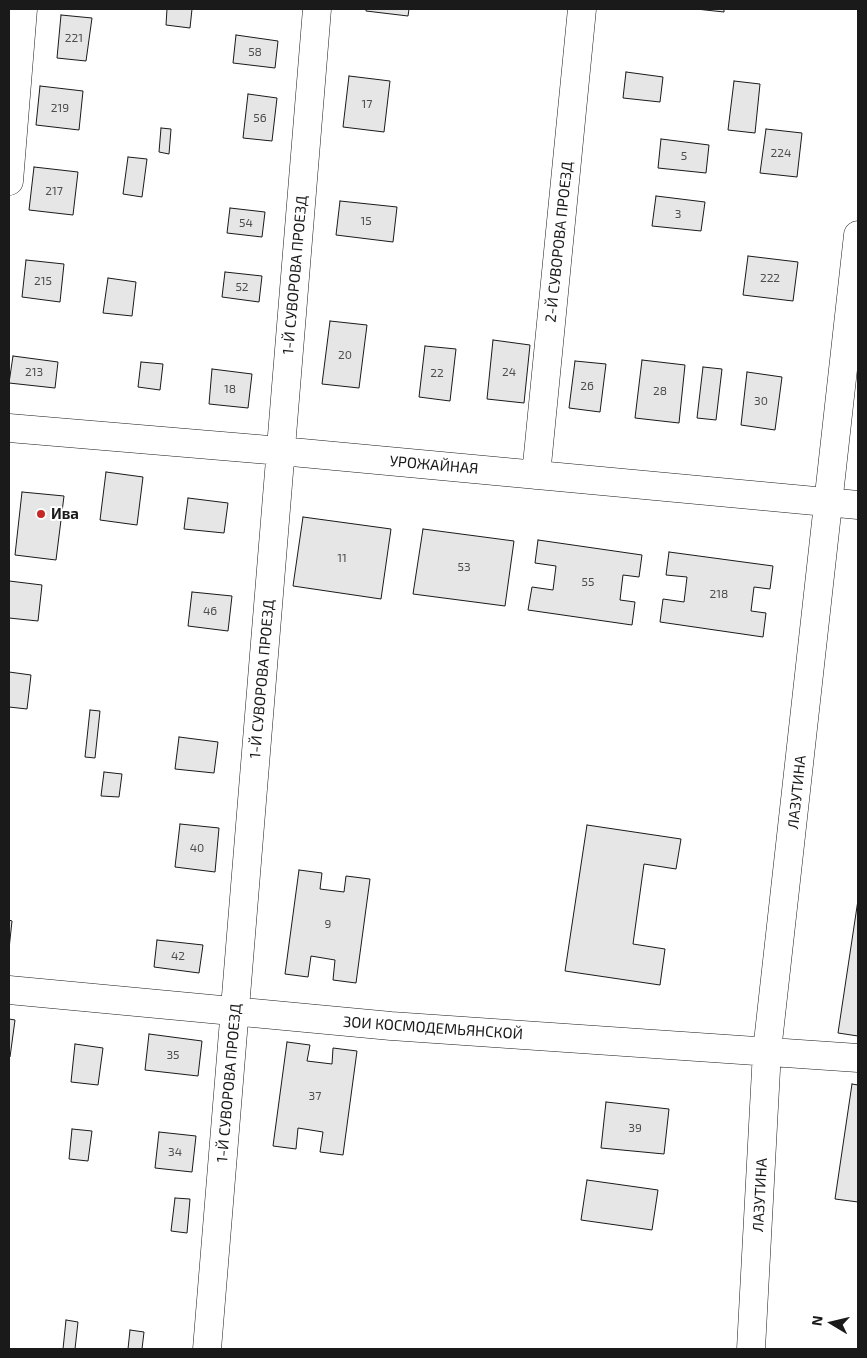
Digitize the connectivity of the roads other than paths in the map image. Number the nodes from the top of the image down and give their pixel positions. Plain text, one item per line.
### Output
1 (23, 9) edge
2 (317, 9) edge
3 (582, 9) edge
4 (9, 181) edge
5 (858, 235) edge
6 (9, 428) edge
7 (281, 451) junction
8 (536, 475) junction
9 (830, 502) junction
10 (858, 505) edge
11 (9, 990) edge
12 (235, 1011) junction
13 (767, 1051) junction
14 (858, 1058) edge
15 (207, 1349) edge
16 (751, 1349) edge

1 - 4 street
2 - 7 street, 1-Й СУВОРОВА ПРОЕЗД
3 - 8 street, 2-Й СУВОРОВА ПРОЕЗД
5 - 9 street, ЛАЗУТИНА
6 - 7 street, УРОЖАЙНАЯ
7 - 8 street, УРОЖАЙНАЯ
7 - 12 street, 1-Й СУВОРОВА ПРОЕЗД
8 - 9 street, УРОЖАЙНАЯ
9 - 10 street, УРОЖАЙНАЯ
9 - 13 street, ЛАЗУТИНА
11 - 12 street, ЗОИ КОСМОДЕМЬЯНСКОЙ
12 - 13 street, ЗОИ КОСМОДЕМЬЯНСКОЙ
12 - 15 street, 1-Й СУВОРОВА ПРОЕЗД
13 - 14 street, ЗОИ КОСМОДЕМЬЯНСКОЙ
13 - 16 street, ЛАЗУТИНА

